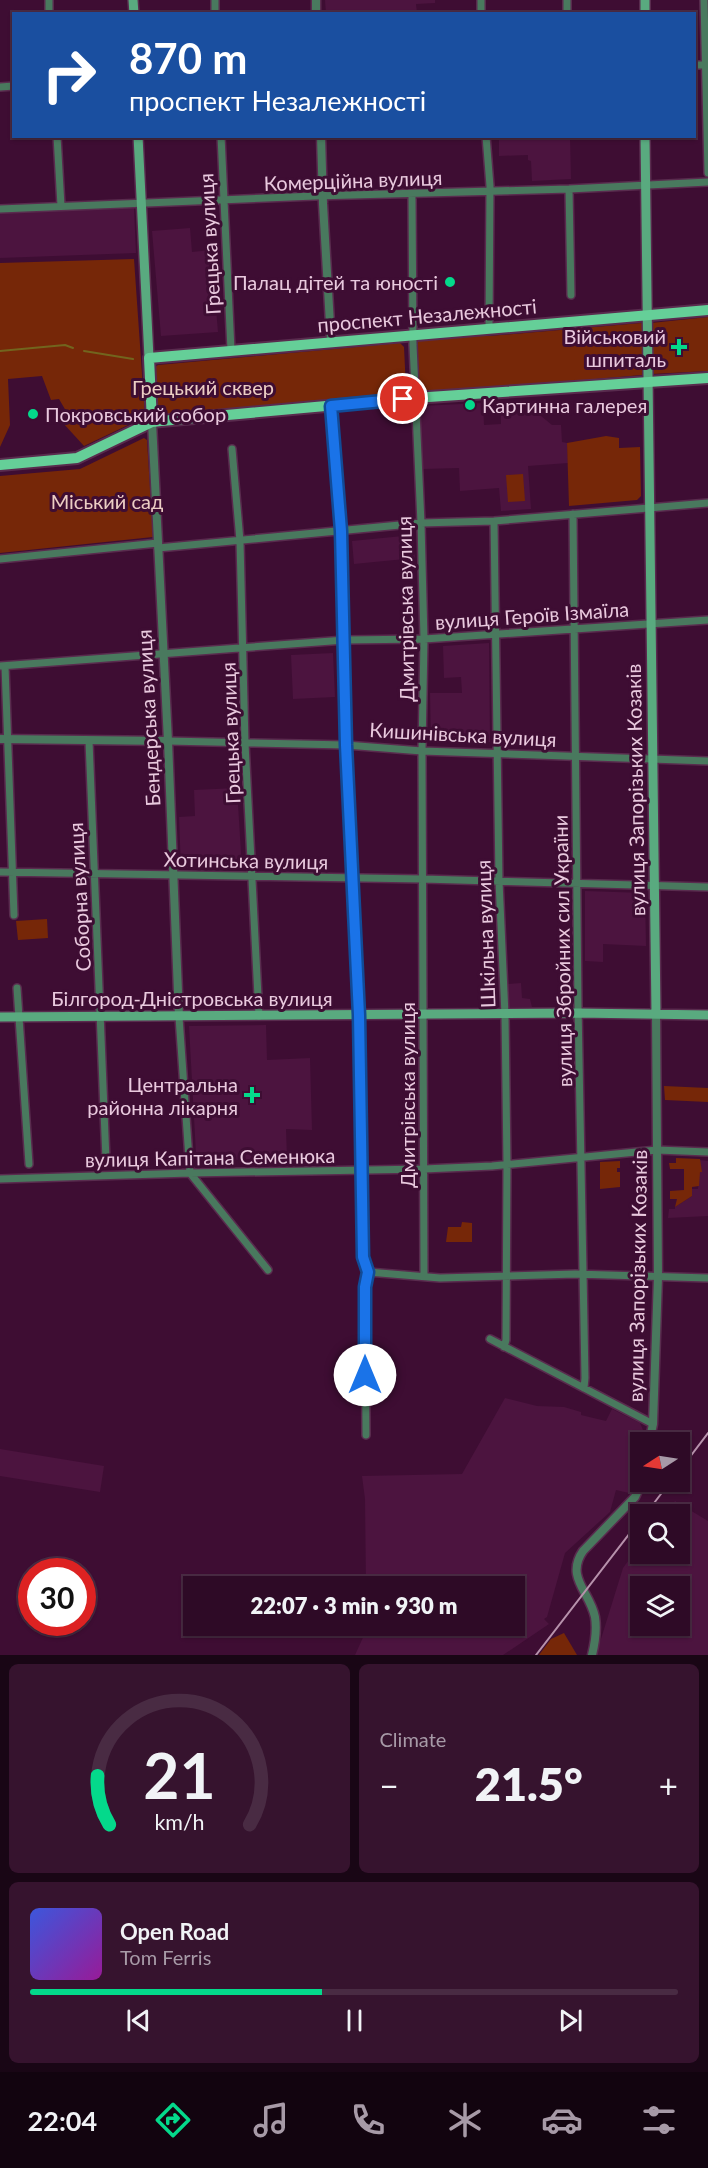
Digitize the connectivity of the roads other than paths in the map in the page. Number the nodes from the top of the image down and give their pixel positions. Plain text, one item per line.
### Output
1 (704, 0) edge
2 (707, 65) edge
3 (57, 138) edge
4 (138, 138) edge
5 (221, 138) edge
6 (321, 138) edge
7 (486, 138) edge
8 (645, 138) edge
9 (708, 173) edge
10 (708, 182) edge
11 (646, 185) junction
12 (569, 189) junction
13 (489, 192) junction
14 (412, 194) junction
15 (323, 196) junction
16 (224, 201) junction
17 (141, 205) junction
18 (61, 206) junction
19 (0, 209) edge
20 (571, 295) dead end
21 (708, 310) edge
22 (647, 315) junction
23 (489, 327) junction
24 (413, 334) junction
25 (332, 341) junction
26 (231, 350) junction
27 (149, 358) junction
28 (708, 378) edge
29 (647, 382) junction
30 (414, 398) junction
31 (331, 406) junction
32 (152, 422) junction
33 (232, 449) dead end
34 (0, 465) edge
35 (708, 503) edge
36 (650, 508) junction
37 (573, 514) junction
38 (494, 520) junction
39 (422, 523) junction
40 (341, 531) junction
41 (240, 541) junction
42 (158, 546) junction
43 (0, 559) edge
44 (708, 620) edge
45 (651, 624) junction
46 (573, 629) junction
47 (496, 634) junction
48 (423, 639) junction
49 (345, 640) junction
50 (244, 647) junction
51 (163, 655) junction
52 (3, 666) edge
53 (4, 739) edge
54 (89, 741) junction
55 (168, 741) junction
56 (245, 743) junction
57 (346, 745) junction
58 (422, 751) junction
59 (498, 753) junction
60 (576, 756) junction
61 (652, 759) junction
62 (708, 761) edge
63 (0, 872) edge
64 (12, 872) junction
65 (93, 875) junction
66 (173, 875) junction
67 (252, 876) junction
68 (353, 878) junction
69 (423, 879) junction
70 (499, 881) junction
71 (577, 883) junction
72 (653, 886) junction
73 (708, 887) edge
74 (14, 915) dead end
75 (17, 988) dead end
76 (578, 1013) junction
77 (656, 1014) junction
78 (359, 1015) junction
79 (422, 1015) junction
80 (505, 1015) junction
81 (708, 1015) edge
82 (259, 1016) junction
83 (0, 1017) edge
84 (19, 1017) junction
85 (100, 1017) junction
86 (179, 1017) junction
87 (657, 1150) junction
88 (708, 1152) edge
89 (582, 1156) junction
90 (106, 1160) dead end
91 (29, 1164) dead end
92 (507, 1164) junction
93 (424, 1169) junction
94 (360, 1170) junction
95 (190, 1173) junction
96 (0, 1179) edge
97 (268, 1270) dead end
98 (368, 1272) junction
99 (584, 1275) junction
100 (424, 1276) junction
101 (506, 1276) junction
102 (658, 1277) junction
103 (708, 1278) edge
104 (490, 1339) dead end
105 (504, 1347) junction
106 (584, 1388) junction
107 (653, 1424) junction
108 (651, 1432) edge
109 (366, 1435) dead end
110 (637, 1492) edge
111 (592, 1655) edge

1 - 2 street
2 - 9 street
3 - 18 street
4 - 17 main road, Бендерська вулиця
5 - 16 street, Грецька вулиця
6 - 15 street
7 - 13 street
8 - 11 main road, вулиця Запорізьких Козаків
10 - 11 street, Комерційна вулиця
11 - 12 street, Комерційна вулиця
11 - 22 main road, вулиця Запорізьких Козаків
12 - 13 street, Комерційна вулиця
12 - 20 street
13 - 14 street, Комерційна вулиця
13 - 23 street
14 - 15 street, Комерційна вулиця
14 - 24 street, Дмитрівська вулиця
15 - 16 street, Комерційна вулиця
15 - 25 street
16 - 17 street, Комерційна вулиця
16 - 26 street, Грецька вулиця
17 - 18 street, Комерційна вулиця
17 - 27 main road, Бендерська вулиця
18 - 19 street, Комерційна вулиця
21 - 22 main road, проспект Незалежності
22 - 23 main road, проспект Незалежності
22 - 29 main road, вулиця Запорізьких Козаків
23 - 24 main road, проспект Незалежності
24 - 25 main road, проспект Незалежності
24 - 30 street, Дмитрівська вулиця
25 - 26 main road, проспект Незалежності
26 - 27 main road, проспект Незалежності
27 - 32 main road, Бендерська вулиця
28 - 29 main road
29 - 30 main road
29 - 36 main road, вулиця Запорізьких Козаків
30 - 31 main road
30 - 39 street, Дмитрівська вулиця
31 - 32 main road
31 - 40 street
32 - 34 main road
32 - 42 street, Бендерська вулиця
33 - 41 street, Грецька вулиця
35 - 36 street
36 - 37 street
36 - 45 main road, вулиця Запорізьких Козаків
37 - 38 street
37 - 46 street, вулиця Збройних сил України
38 - 39 street
38 - 47 street, Шкільна вулиця
39 - 40 street
39 - 48 street, Дмитрівська вулиця
40 - 41 street
40 - 49 street
41 - 42 street
41 - 50 street, Грецька вулиця
42 - 43 street
42 - 51 street, Бендерська вулиця
44 - 45 street, вулиця Героїв Ізмаїла
45 - 46 street, вулиця Героїв Ізмаїла
45 - 61 main road, вулиця Запорізьких Козаків
46 - 47 street, вулиця Героїв Ізмаїла
46 - 60 street, вулиця Збройних сил України
47 - 48 street, вулиця Героїв Ізмаїла
47 - 59 street, Шкільна вулиця
48 - 49 street, вулиця Героїв Ізмаїла
48 - 58 street, Дмитрівська вулиця
49 - 50 street, вулиця Героїв Ізмаїла
49 - 57 street
50 - 51 street, вулиця Героїв Ізмаїла
50 - 56 street, Грецька вулиця
51 - 52 street, вулиця Героїв Ізмаїла
51 - 55 street, Бендерська вулиця
52 - 53 street
53 - 54 street, Кишинівська вулиця
53 - 64 street
54 - 55 street, Кишинівська вулиця
54 - 65 street, Соборна вулиця
55 - 56 street, Кишинівська вулиця
55 - 66 street, Бендерська вулиця
56 - 57 street, Кишинівська вулиця
56 - 67 street, Грецька вулиця
57 - 58 street, Кишинівська вулиця
57 - 68 street
58 - 59 street, Кишинівська вулиця
58 - 69 street, Дмитрівська вулиця
59 - 60 street, Кишинівська вулиця
59 - 70 street, Шкільна вулиця
60 - 61 street, Кишинівська вулиця
60 - 71 street, вулиця Збройних сил України
61 - 62 street, Кишинівська вулиця
61 - 72 main road, вулиця Запорізьких Козаків
63 - 64 street, Хотинська вулиця
64 - 65 street, Хотинська вулиця
64 - 74 street
65 - 66 street, Хотинська вулиця
65 - 85 street, Соборна вулиця
66 - 67 street, Хотинська вулиця
66 - 86 street, Бендерська вулиця
67 - 68 street, Хотинська вулиця
67 - 82 street, Грецька вулиця
68 - 69 street, Хотинська вулиця
68 - 78 street
69 - 70 street, Хотинська вулиця
69 - 79 street, Дмитрівська вулиця
70 - 71 street, Хотинська вулиця
70 - 80 street, Шкільна вулиця
71 - 72 street, Хотинська вулиця
71 - 76 street, вулиця Збройних сил України
72 - 73 street, Хотинська вулиця
72 - 77 main road, вулиця Запорізьких Козаків
75 - 84 street
76 - 77 main road, Білгород-Дністровська вулиця
76 - 80 main road, Білгород-Дністровська вулиця
76 - 89 street, вулиця Збройних сил України
77 - 81 main road, Білгород-Дністровська вулиця
77 - 87 street, вулиця Запорізьких Козаків
78 - 79 main road, Білгород-Дністровська вулиця
78 - 82 main road, Білгород-Дністровська вулиця
78 - 94 street
79 - 80 main road, Білгород-Дністровська вулиця
79 - 93 street, Дмитрівська вулиця
80 - 92 street, Шкільна вулиця
82 - 86 main road, Білгород-Дністровська вулиця
83 - 84 main road, Білгород-Дністровська вулиця
84 - 85 main road, Білгород-Дністровська вулиця
84 - 91 street
85 - 86 main road, Білгород-Дністровська вулиця
85 - 90 street, Соборна вулиця
86 - 95 street, Бендерська вулиця
87 - 88 street, вулиця Капітана Семенюка
87 - 89 street, вулиця Капітана Семенюка
87 - 102 street, вулиця Запорізьких Козаків
89 - 92 street, вулиця Капітана Семенюка
89 - 99 street, вулиця Збройних сил України
92 - 93 street, вулиця Капітана Семенюка
92 - 101 street, Шкільна вулиця
93 - 94 street, вулиця Капітана Семенюка
93 - 100 street, Дмитрівська вулиця
94 - 95 street, вулиця Капітана Семенюка
94 - 98 street
95 - 96 street, вулиця Капітана Семенюка
95 - 97 street
98 - 100 street
98 - 109 street
99 - 101 street
99 - 102 street
99 - 106 street, вулиця Збройних сил України
100 - 101 street
101 - 105 street, Шкільна вулиця
102 - 103 street
102 - 107 street, вулиця Запорізьких Козаків
104 - 105 street
105 - 106 street
106 - 107 street
107 - 108 street, вулиця Запорізьких Козаків
110 - 111 street

